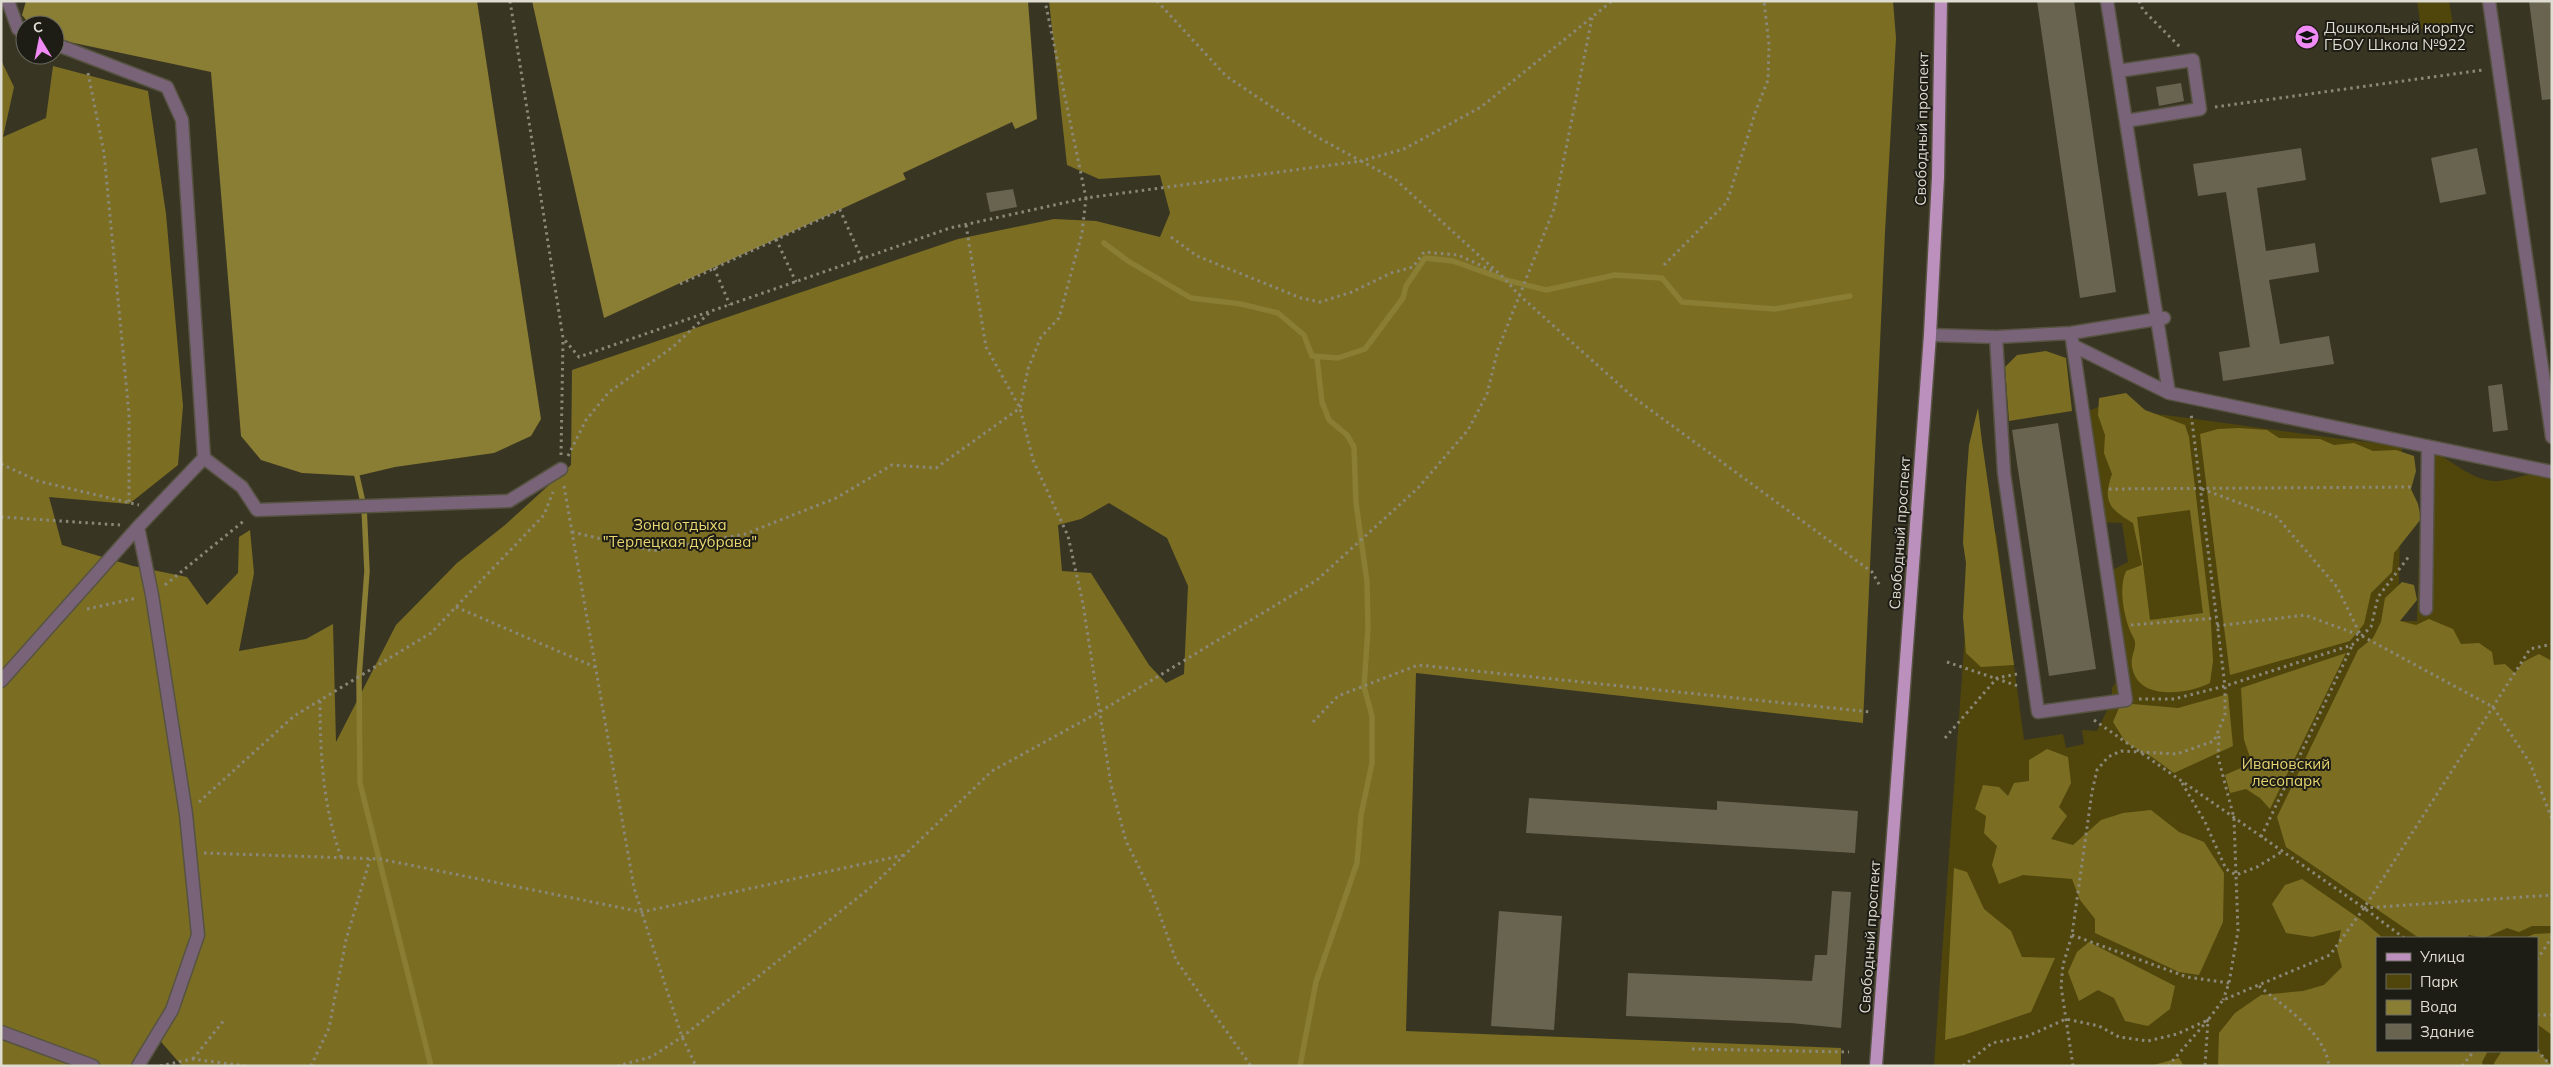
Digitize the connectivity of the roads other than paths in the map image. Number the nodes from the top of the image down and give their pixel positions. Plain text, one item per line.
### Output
1 (8, 1) edge
2 (1940, 1) edge
3 (2107, 1) edge
4 (2489, 1) edge
5 (15, 21) edge
6 (65, 48) edge
7 (2118, 71) junction
8 (2126, 120) junction
9 (2161, 318) junction
10 (2072, 333) junction
11 (1930, 335) junction
12 (1996, 337) junction
13 (2074, 346) junction
14 (2169, 393) junction
15 (2552, 437) edge
16 (2428, 447) junction
17 (204, 458) junction
18 (561, 469) road end
19 (2552, 472) edge
20 (138, 526) junction
21 (2426, 609) dead end
22 (1, 681) edge
23 (1, 1032) edge
24 (93, 1066) edge
25 (138, 1066) edge
26 (1876, 1066) edge

1 - 5 street
2 - 11 main road, Свободный проспект
3 - 7 street
4 - 15 street
6 - 17 street
7 - 8 street
7 - 8 street
8 - 9 street
9 - 10 street
9 - 14 street
10 - 12 street
10 - 13 street
11 - 12 street
11 - 26 main road, Свободный проспект
12 - 13 street
13 - 14 street
14 - 16 street
16 - 19 street
16 - 21 street
17 - 18 street
17 - 20 street
20 - 22 street
20 - 25 street
23 - 24 street

